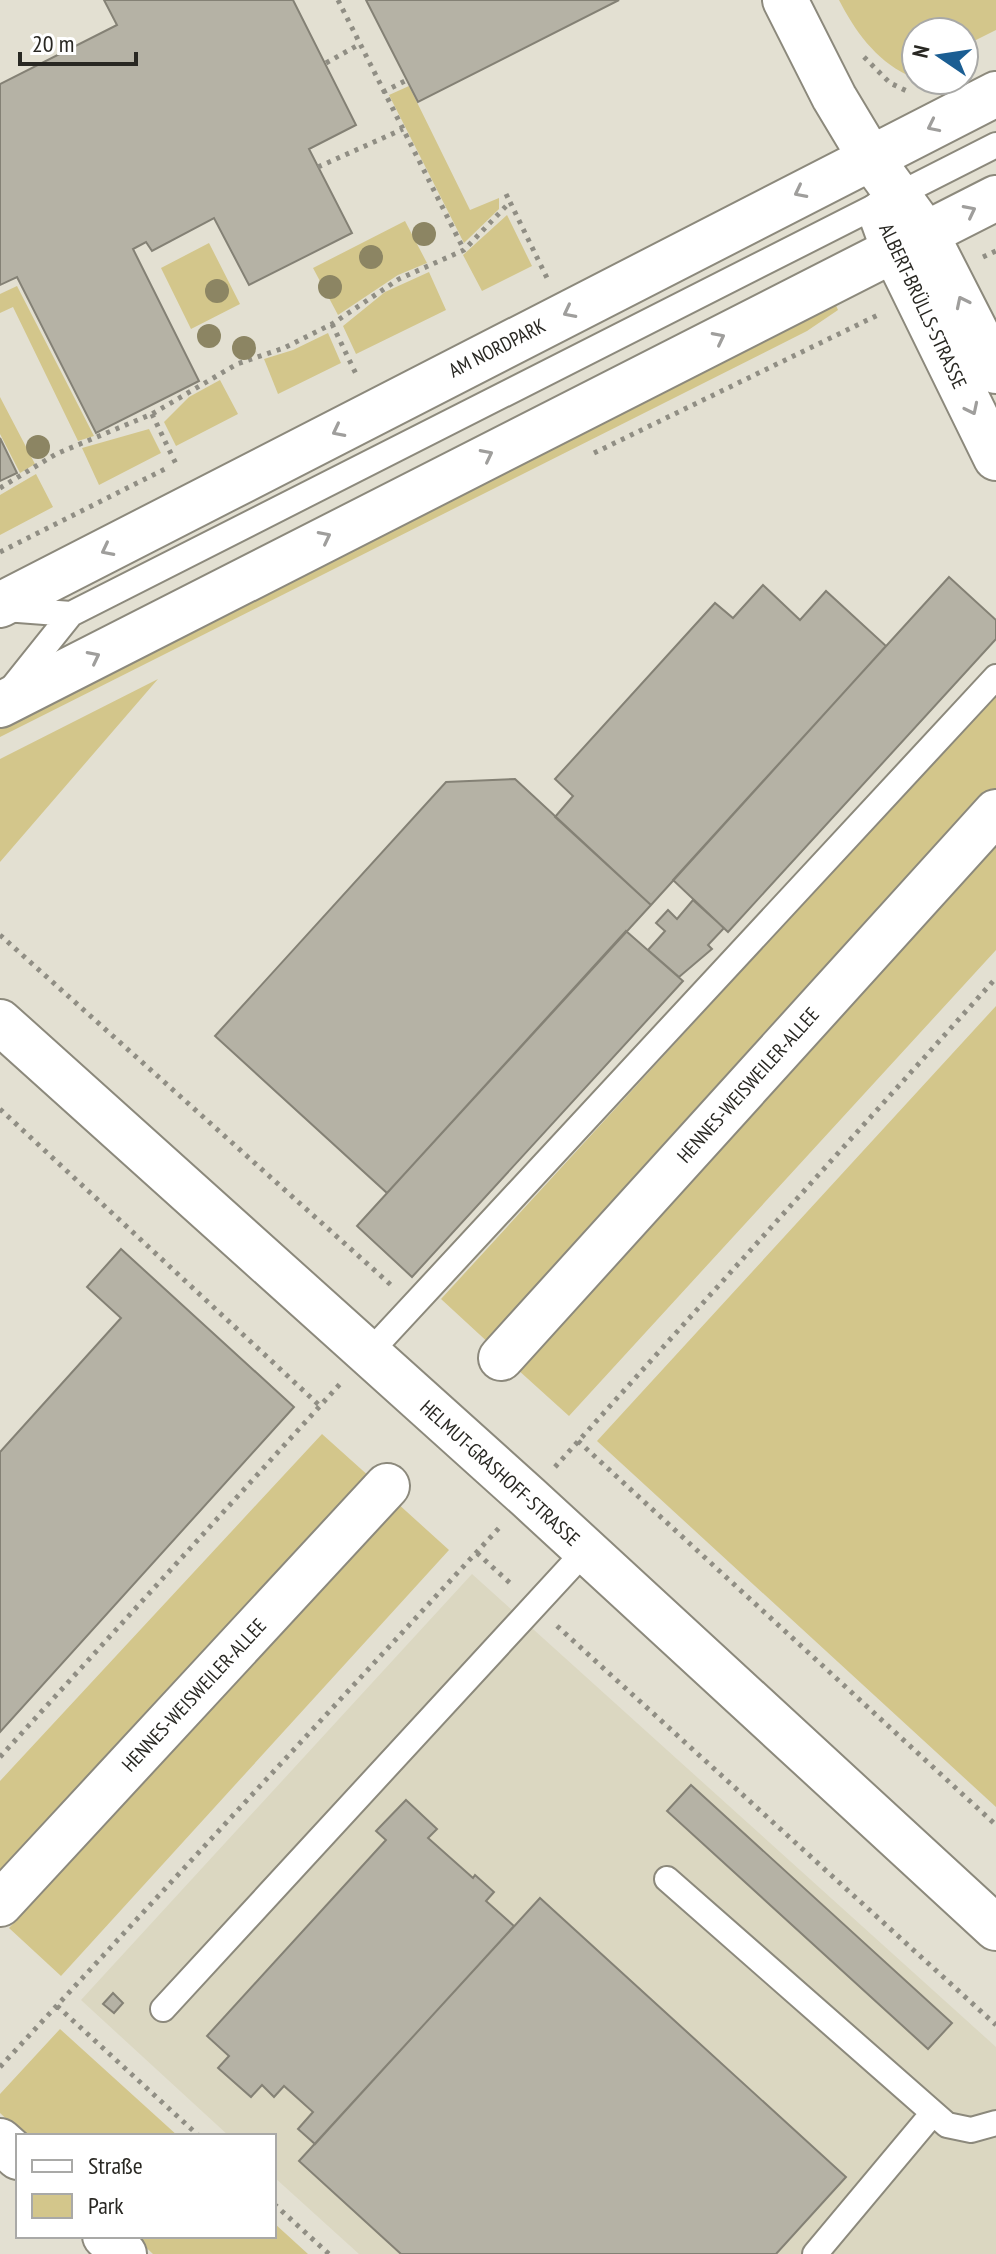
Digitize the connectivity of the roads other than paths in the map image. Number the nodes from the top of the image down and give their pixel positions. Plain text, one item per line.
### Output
1 (785, 0) edge
2 (996, 94) edge
3 (996, 145) edge
4 (870, 157) junction
5 (996, 198) edge
6 (887, 201) junction
7 (910, 242) junction
8 (996, 371) edge
9 (996, 458) edge
10 (0, 607) edge
11 (71, 614) junction
12 (996, 677) edge
13 (0, 704) edge
14 (996, 812) edge
15 (0, 1022) edge
16 (368, 1354) junction
17 (501, 1358) dead end
18 (387, 1486) dead end
19 (586, 1550) junction
20 (667, 1879) dead end
21 (0, 1904) edge
22 (996, 1928) edge
23 (163, 2009) dead end
24 (933, 2113) junction
25 (996, 2123) edge
26 (0, 2141) edge
27 (16, 2155) edge
28 (107, 2238) edge
29 (124, 2254) edge
30 (815, 2254) edge

1 - 4 street
2 -> 4 street, AM NORDPARK
3 - 6 lane
4 - 6 street, ALBERT-BRÜLLS-STRASSE
4 -> 10 street, AM NORDPARK
7 -> 5 street
6 - 7 street, ALBERT-BRÜLLS-STRASSE
6 - 11 lane
8 -> 7 street, ALBERT-BRÜLLS-STRASSE
7 -> 9 street, ALBERT-BRÜLLS-STRASSE
13 -> 7 street
10 - 11 lane
11 - 13 lane
12 - 16 lane
14 - 17 street, HENNES-WEISWEILER-ALLEE
15 - 16 street, HELMUT-GRASHOFF-STRASSE
16 - 19 street, HELMUT-GRASHOFF-STRASSE
18 - 21 street, HENNES-WEISWEILER-ALLEE
19 - 22 street, HELMUT-GRASHOFF-STRASSE
19 - 23 lane
20 - 24 lane
24 - 25 lane
24 - 30 lane
26 - 27 street
28 - 29 street

